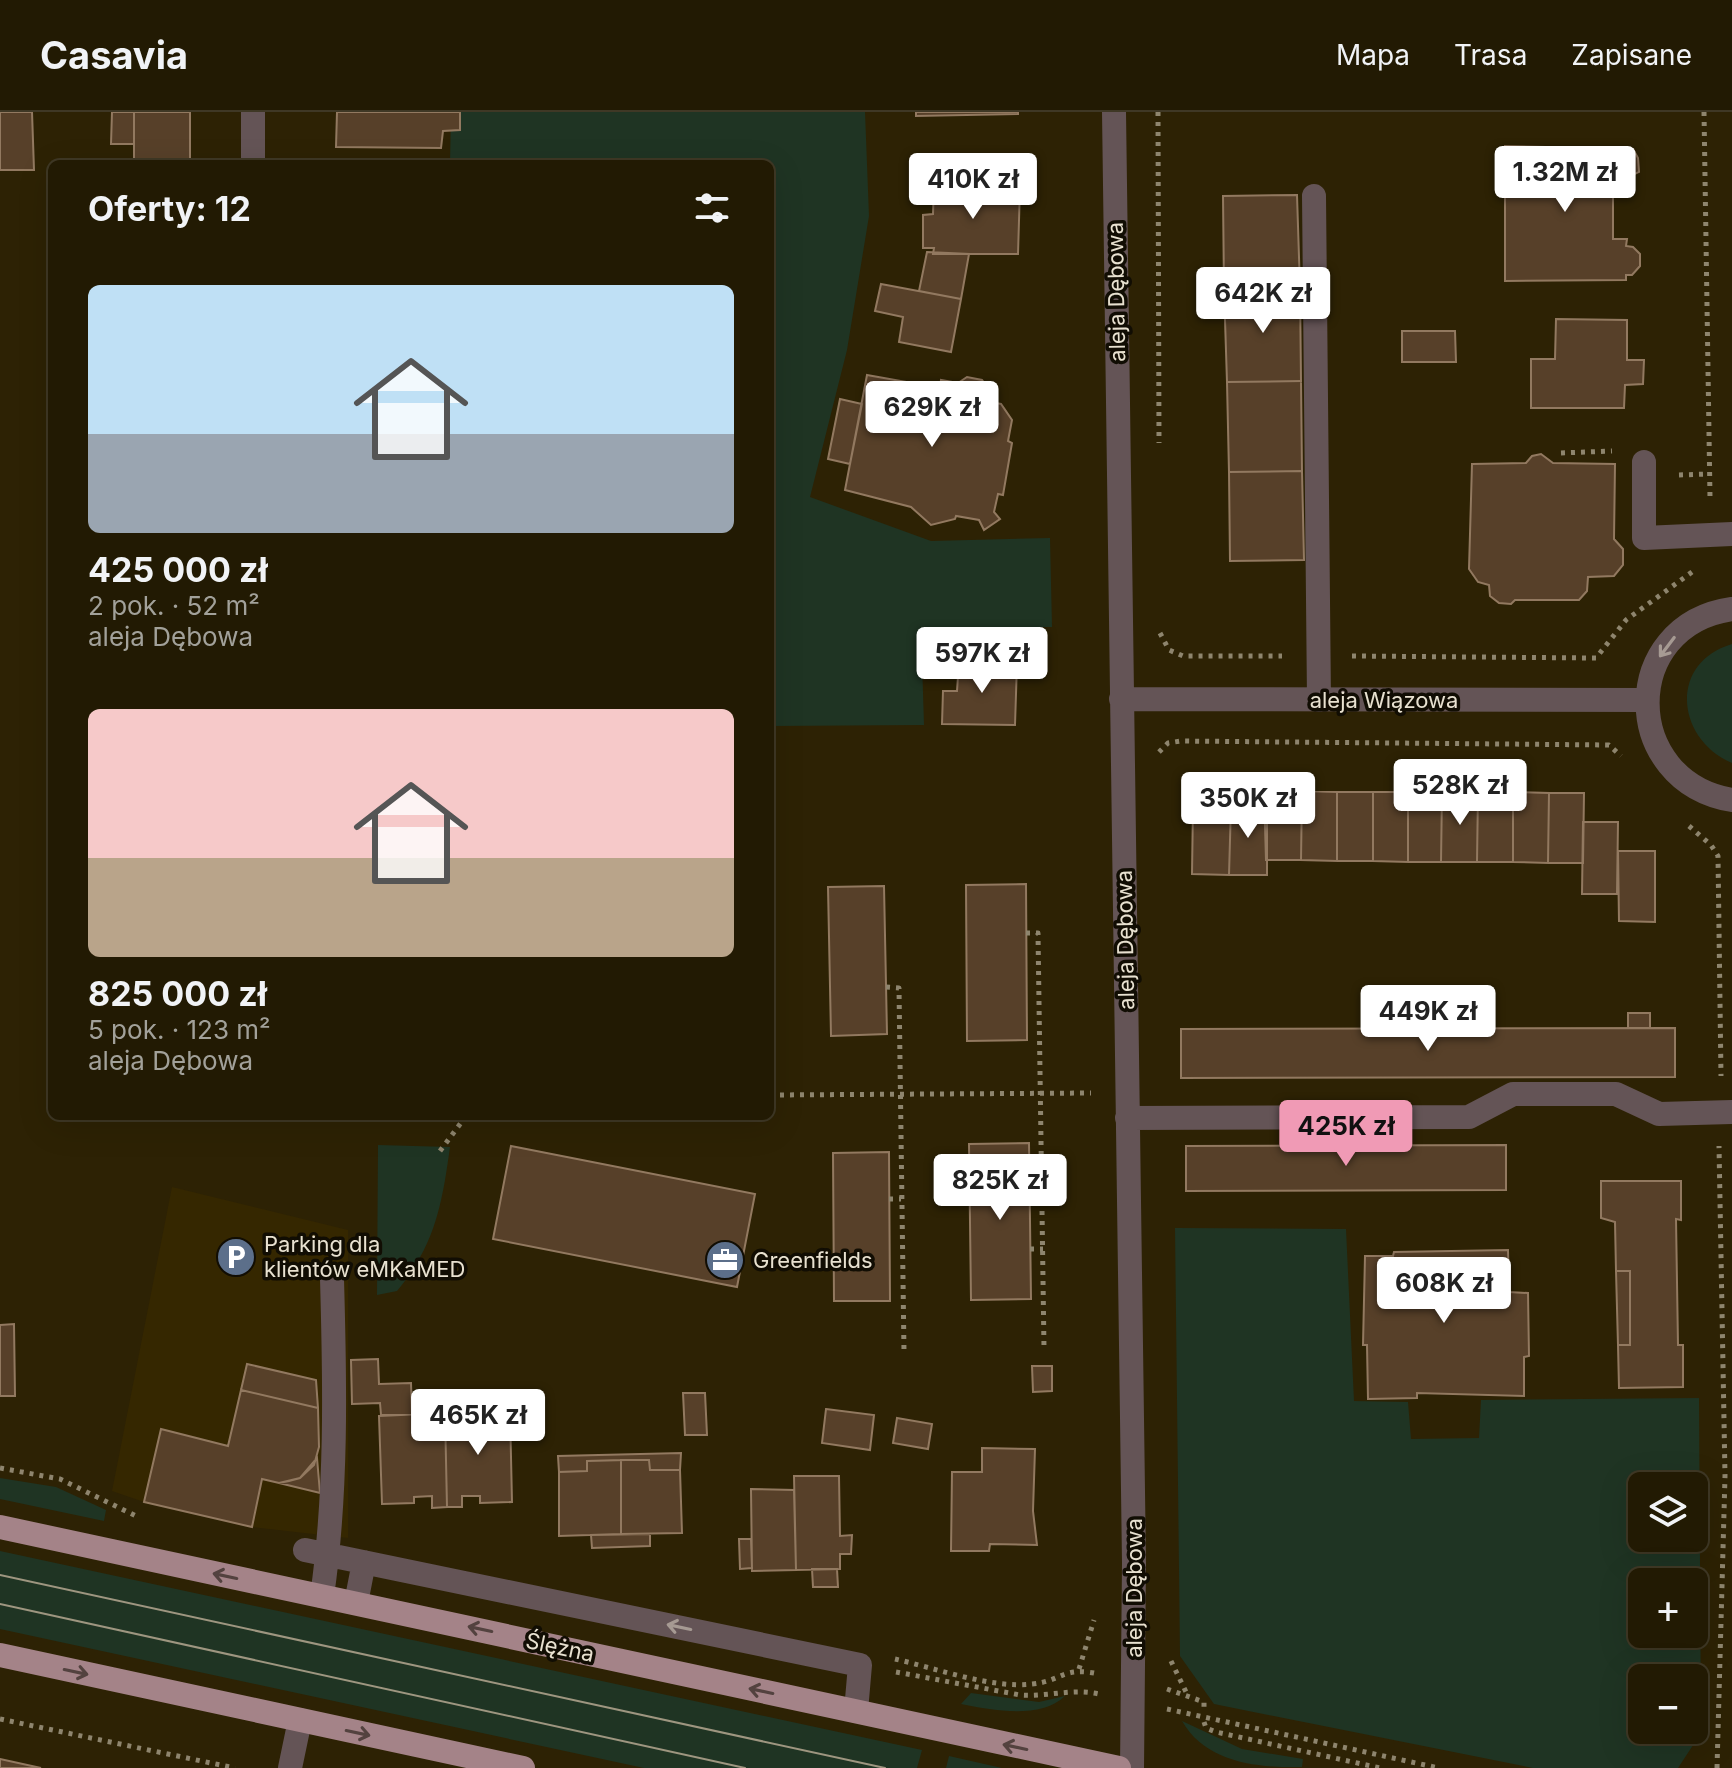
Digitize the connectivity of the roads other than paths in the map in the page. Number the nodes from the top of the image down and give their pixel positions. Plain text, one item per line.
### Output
1 (253, 112) edge
2 (1114, 112) edge
3 (253, 160) edge
4 (1314, 196) dead end
5 (1644, 462) dead end
6 (1721, 535) edge
7 (1732, 609) edge
8 (1121, 699) junction
9 (1319, 700) junction
10 (1647, 700) junction
11 (1732, 800) edge
12 (1726, 1112) edge
13 (1127, 1118) junction
14 (332, 1279) dead end
15 (0, 1527) edge
16 (316, 1552) junction
17 (364, 1562) junction
18 (322, 1596) junction
19 (356, 1603) junction
20 (0, 1655) edge
21 (856, 1711) junction
22 (300, 1720) junction
23 (290, 1768) edge
24 (520, 1768) edge
25 (1119, 1768) edge
26 (1132, 1768) edge

1 - 3 street
2 - 8 street, aleja Dębowa
4 - 9 street
5 - 6 street
7 -> 10 street
8 - 9 street, aleja Wiązowa
8 - 13 street, aleja Dębowa
9 - 10 street, aleja Wiązowa
10 - 11 street
12 - 13 street
13 - 26 street, aleja Dębowa
14 - 16 street
18 -> 15 main road, Ślężna
16 - 17 street
16 - 18 street
17 - 19 street
21 -> 17 street
18 - 19 main road, Ślężna
21 -> 19 main road, Ślężna
20 -> 22 main road
25 -> 21 main road, Ślężna
22 - 23 street
22 -> 24 main road

